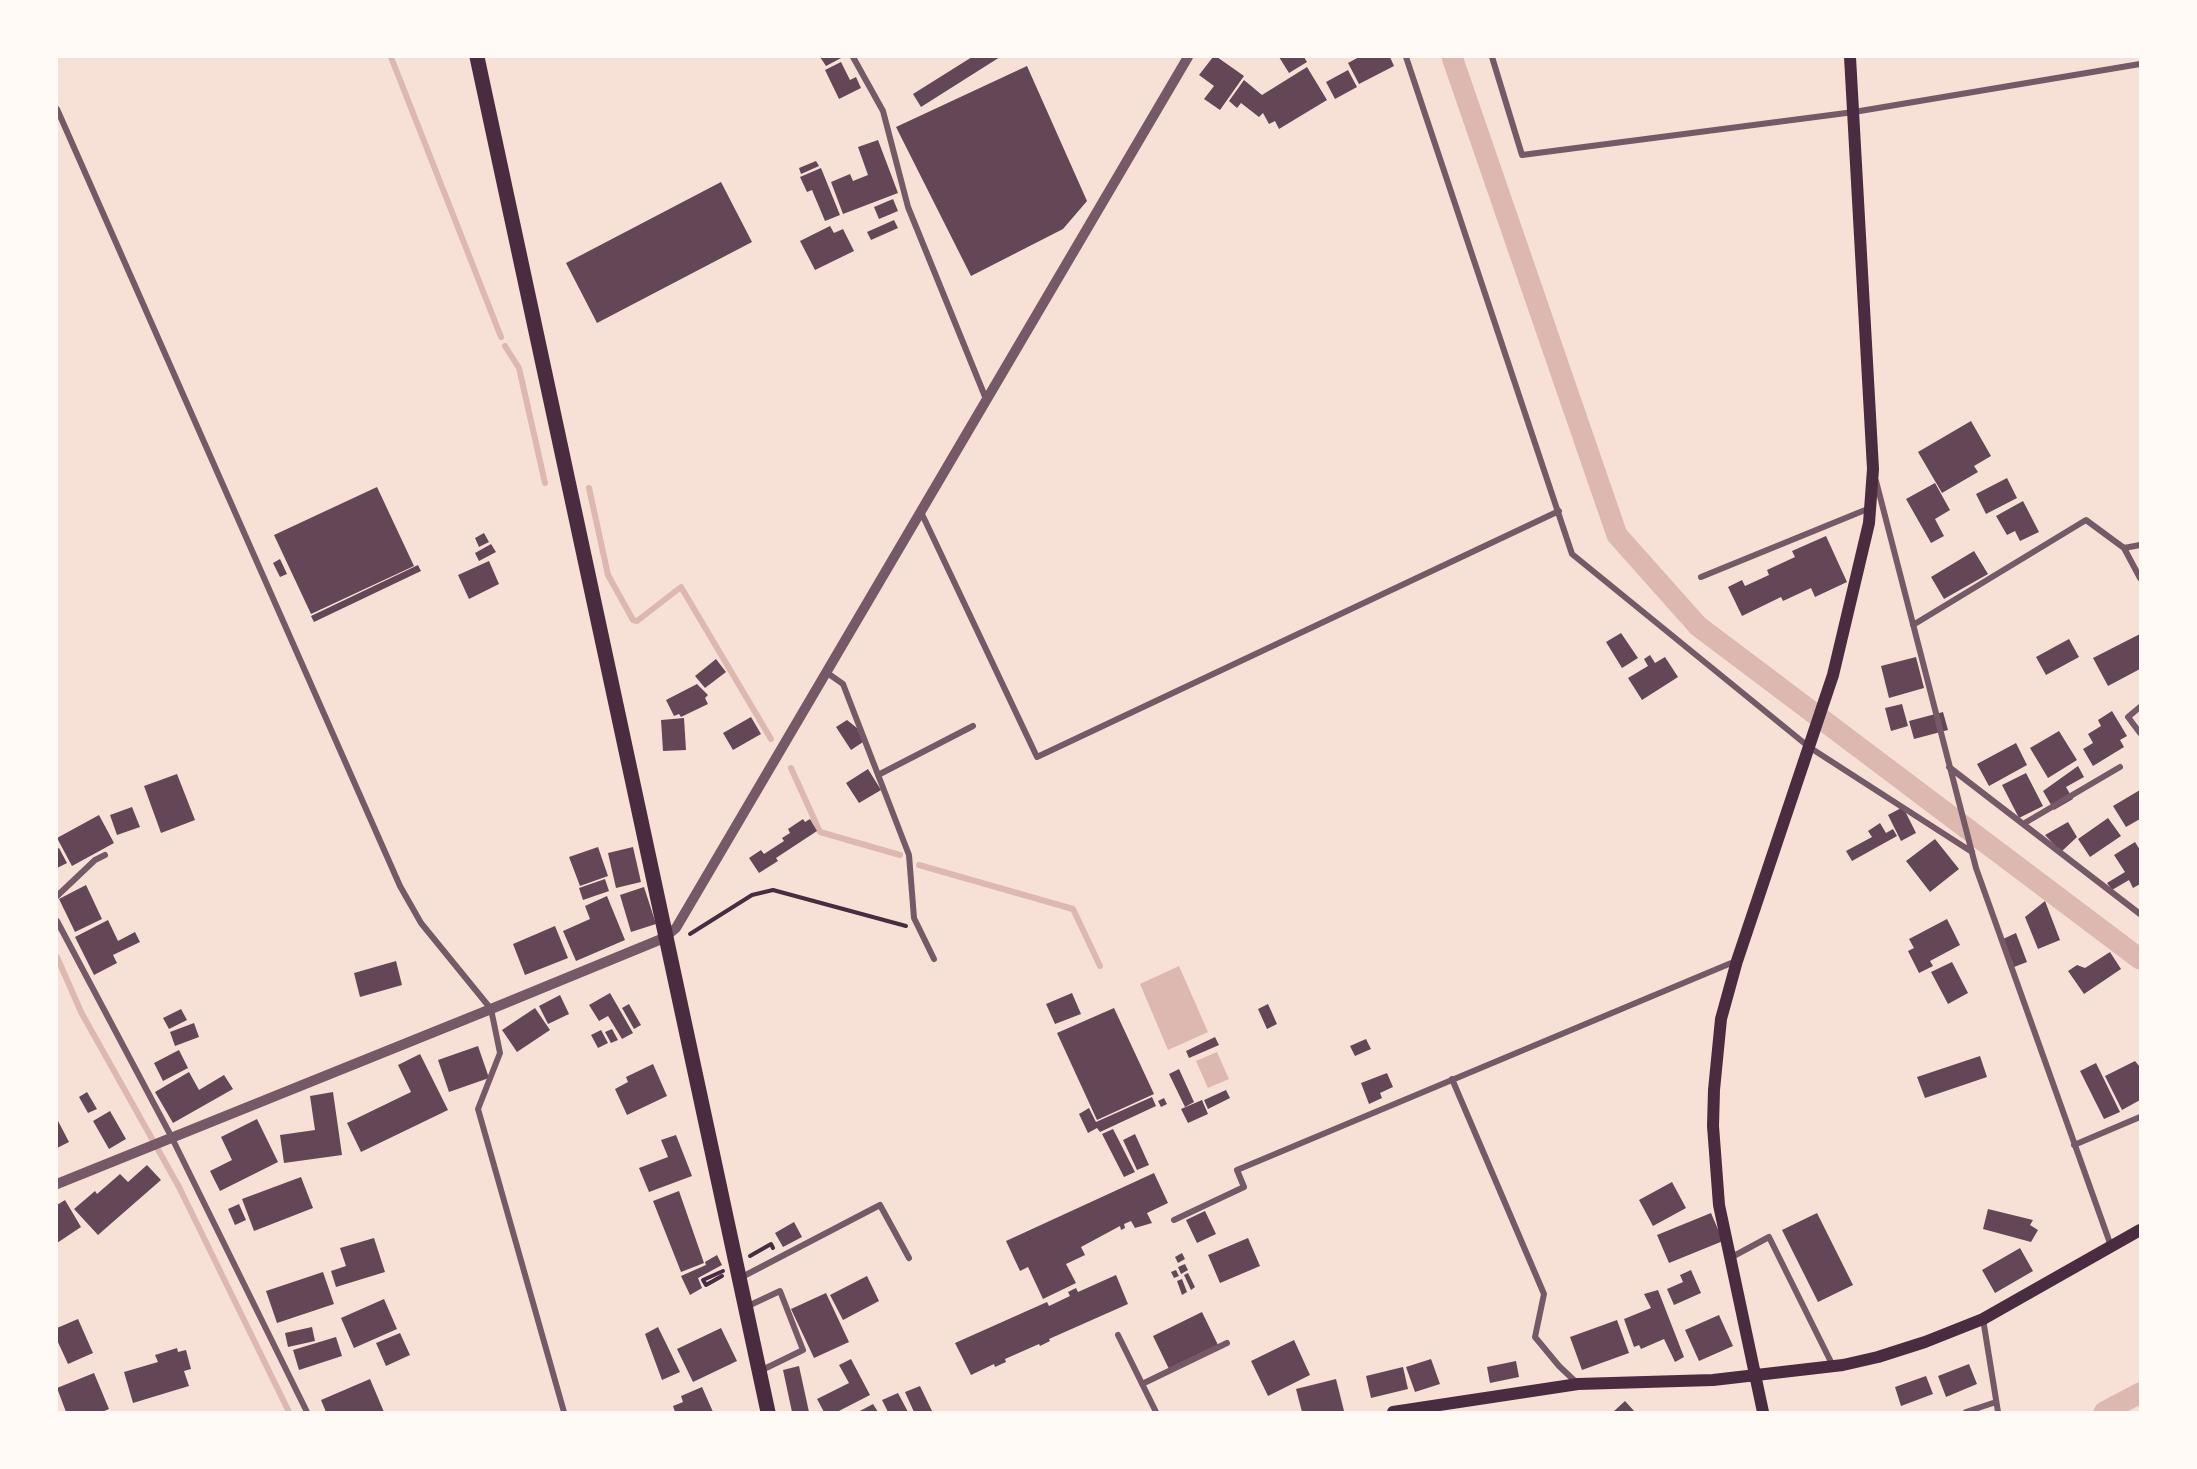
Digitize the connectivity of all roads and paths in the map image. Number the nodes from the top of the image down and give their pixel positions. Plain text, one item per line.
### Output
1 (477, 57) edge
2 (853, 57) edge
3 (1188, 57) edge
4 (1406, 57) edge
5 (1492, 57) edge
6 (1851, 57) edge
7 (2140, 64) edge
8 (57, 109) edge
9 (1854, 112) junction
10 (986, 399) junction
11 (1873, 469) junction
12 (1870, 508) junction
13 (920, 510) junction
14 (1559, 511) junction
15 (2140, 545) edge
16 (2124, 548) junction
17 (1701, 576) dead end
18 (2140, 578) edge
19 (1913, 625) junction
20 (826, 671) junction
21 (2140, 707) edge
22 (973, 726) dead end
23 (2140, 734) edge
24 (1809, 747) junction
25 (1949, 766) junction
26 (2120, 767) dead end
27 (878, 775) junction
28 (2023, 824) junction
29 (1972, 852) junction
30 (105, 855) dead end
31 (57, 896) edge
32 (2140, 914) edge
33 (57, 921) edge
34 (918, 929) junction
35 (684, 937) dead end
36 (664, 938) junction
37 (934, 959) dead end
38 (1737, 961) junction
39 (491, 1009) junction
40 (1452, 1078) junction
41 (2140, 1117) edge
42 (166, 1138) junction
43 (2074, 1144) junction
44 (57, 1184) edge
45 (1174, 1220) dead end
46 (2140, 1230) edge
47 (771, 1244) dead end
48 (2111, 1246) junction
49 (759, 1251) dead end
50 (909, 1258) dead end
51 (1730, 1258) junction
52 (720, 1275) dead end
53 (740, 1278) junction
54 (705, 1282) dead end
55 (746, 1307) junction
56 (1983, 1319) junction
57 (1118, 1335) dead end
58 (1227, 1343) dead end
59 (1833, 1366) junction
60 (760, 1371) junction
61 (1755, 1376) junction
62 (1142, 1384) junction
63 (1578, 1384) junction
64 (1996, 1402) junction
65 (307, 1412) edge
66 (564, 1412) edge
67 (768, 1412) edge
68 (1156, 1412) edge
69 (1393, 1412) edge
70 (1763, 1412) edge
71 (1966, 1412) edge
72 (1998, 1412) edge

1 - 36 highway
2 - 10 street
3 - 10 street
4 - 14 street
5 - 9 street
6 - 9 main road
7 - 9 street
8 - 39 street
9 - 11 main road
10 - 13 street
11 - 12 main road
11 - 19 street
12 - 17 street
12 - 24 main road
13 - 14 street
13 - 20 street
14 - 24 street
15 - 16 street
16 - 18 street
16 - 19 street
19 - 25 street
20 - 27 street
20 - 36 street
21 - 23 street
22 - 27 street
24 - 29 street
24 - 38 main road
25 - 28 street
25 - 29 street
26 - 28 street
27 - 34 street
28 - 32 street
29 - 43 street
30 - 31 street
33 - 42 street
34 - 35 path
34 - 37 street
36 - 39 street
36 - 53 highway
38 - 40 street
38 - 51 main road
39 - 42 street
39 - 66 street
40 - 45 street
40 - 63 street
41 - 43 street
42 - 44 street
42 - 65 street
43 - 48 street
46 - 48 main road
47 - 49 path
48 - 56 main road
50 - 53 street
51 - 59 street
51 - 61 main road
52 - 54 path
53 - 55 highway
55 - 60 highway
55 - 60 street
56 - 59 main road
56 - 64 street
57 - 62 street
58 - 62 street
59 - 61 main road
60 - 67 highway
61 - 63 main road
61 - 70 main road
62 - 68 street
63 - 69 main road
64 - 71 street
64 - 72 street

